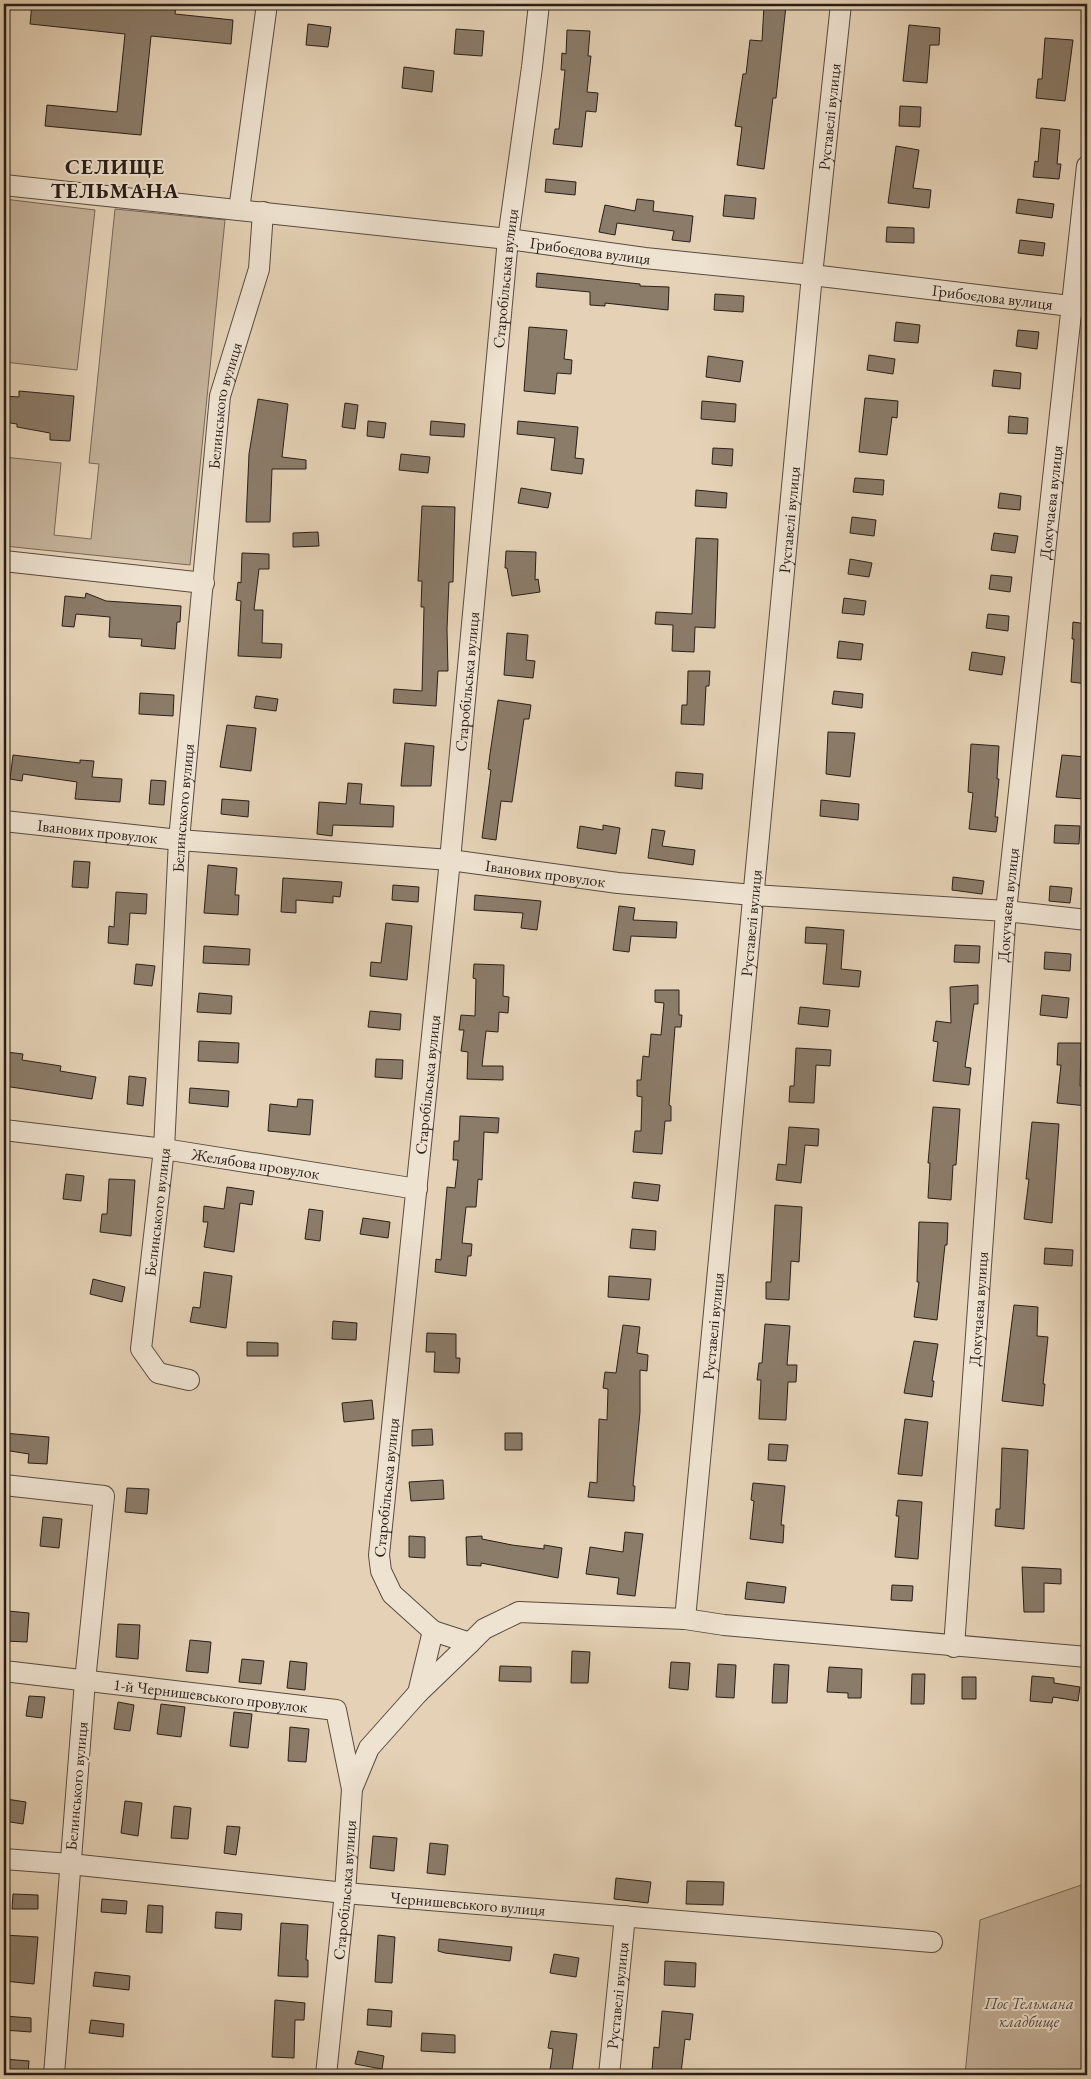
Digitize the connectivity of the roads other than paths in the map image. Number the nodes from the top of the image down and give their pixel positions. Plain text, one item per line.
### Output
1 (267, 4) edge
2 (539, 4) edge
3 (841, 4) edge
4 (1087, 166) edge
5 (4, 185) edge
6 (238, 210) junction
7 (263, 212) junction
8 (508, 239) junction
9 (812, 275) junction
10 (1080, 306) edge
11 (4, 561) edge
12 (204, 583) junction
13 (4, 821) edge
14 (179, 840) junction
15 (450, 860) junction
16 (753, 895) junction
17 (1006, 911) junction
18 (1087, 920) edge
19 (4, 1130) edge
20 (164, 1149) junction
21 (417, 1189) junction
22 (190, 1380) dead end
23 (4, 1485) edge
24 (684, 1619) junction
25 (433, 1631) junction
26 (470, 1643) junction
27 (954, 1647) junction
28 (1087, 1657) edge
29 (4, 1671) edge
30 (85, 1682) junction
31 (418, 1692) junction
32 (352, 1789) junction
33 (4, 1859) edge
34 (70, 1864) junction
35 (345, 1893) junction
36 (625, 1916) junction
37 (932, 1942) dead end
38 (54, 2075) edge
39 (326, 2075) edge
40 (609, 2075) edge

1 - 6 street
2 - 8 street, Старобільська вулиця
3 - 9 street, Руставелі вулиця
4 - 10 street, Докучаєва вулиця
5 - 6 street, Грибоєдова вулиця
6 - 7 street, Грибоєдова вулиця
7 - 8 street, Грибоєдова вулиця
7 - 12 street, Белинського вулиця
8 - 9 street, Грибоєдова вулиця
8 - 15 street, Старобільська вулиця
9 - 10 street, Грибоєдова вулиця
9 - 16 street, Руставелі вулиця
10 - 17 street, Докучаєва вулиця
11 - 12 street
12 - 14 street, Белинського вулиця
13 - 14 street, Іванових провулок
14 - 15 street, Іванових провулок
14 - 20 street, Белинського вулиця
15 - 16 street, Іванових провулок
15 - 21 street, Старобільська вулиця
16 - 17 street, Іванових провулок
16 - 24 street, Руставелі вулиця
17 - 18 street, Іванових провулок
17 - 27 street, Докучаєва вулиця
19 - 20 street, Желябова провулок
20 - 21 street, Желябова провулок
20 - 22 street, Белинського вулиця
21 - 25 street, Старобільська вулиця
23 - 30 street, Белинського вулиця
24 - 26 street
24 - 27 street
25 - 26 street, Старобільська вулиця
25 - 31 street
26 - 31 street, Старобільська вулиця
27 - 28 street
29 - 30 street, 1-й Чернишевського провулок
30 - 32 street, 1-й Чернишевського провулок
30 - 34 street, Белинського вулиця
31 - 32 street, Старобільська вулиця
32 - 35 street, Старобільська вулиця
33 - 34 street, Чернишевського вулиця
34 - 35 street, Чернишевського вулиця
34 - 38 street, Белинського вулиця
35 - 36 street, Чернишевського вулиця
35 - 39 street, Старобільська вулиця
36 - 37 street, Чернишевського вулиця
36 - 40 street, Руставелі вулиця

